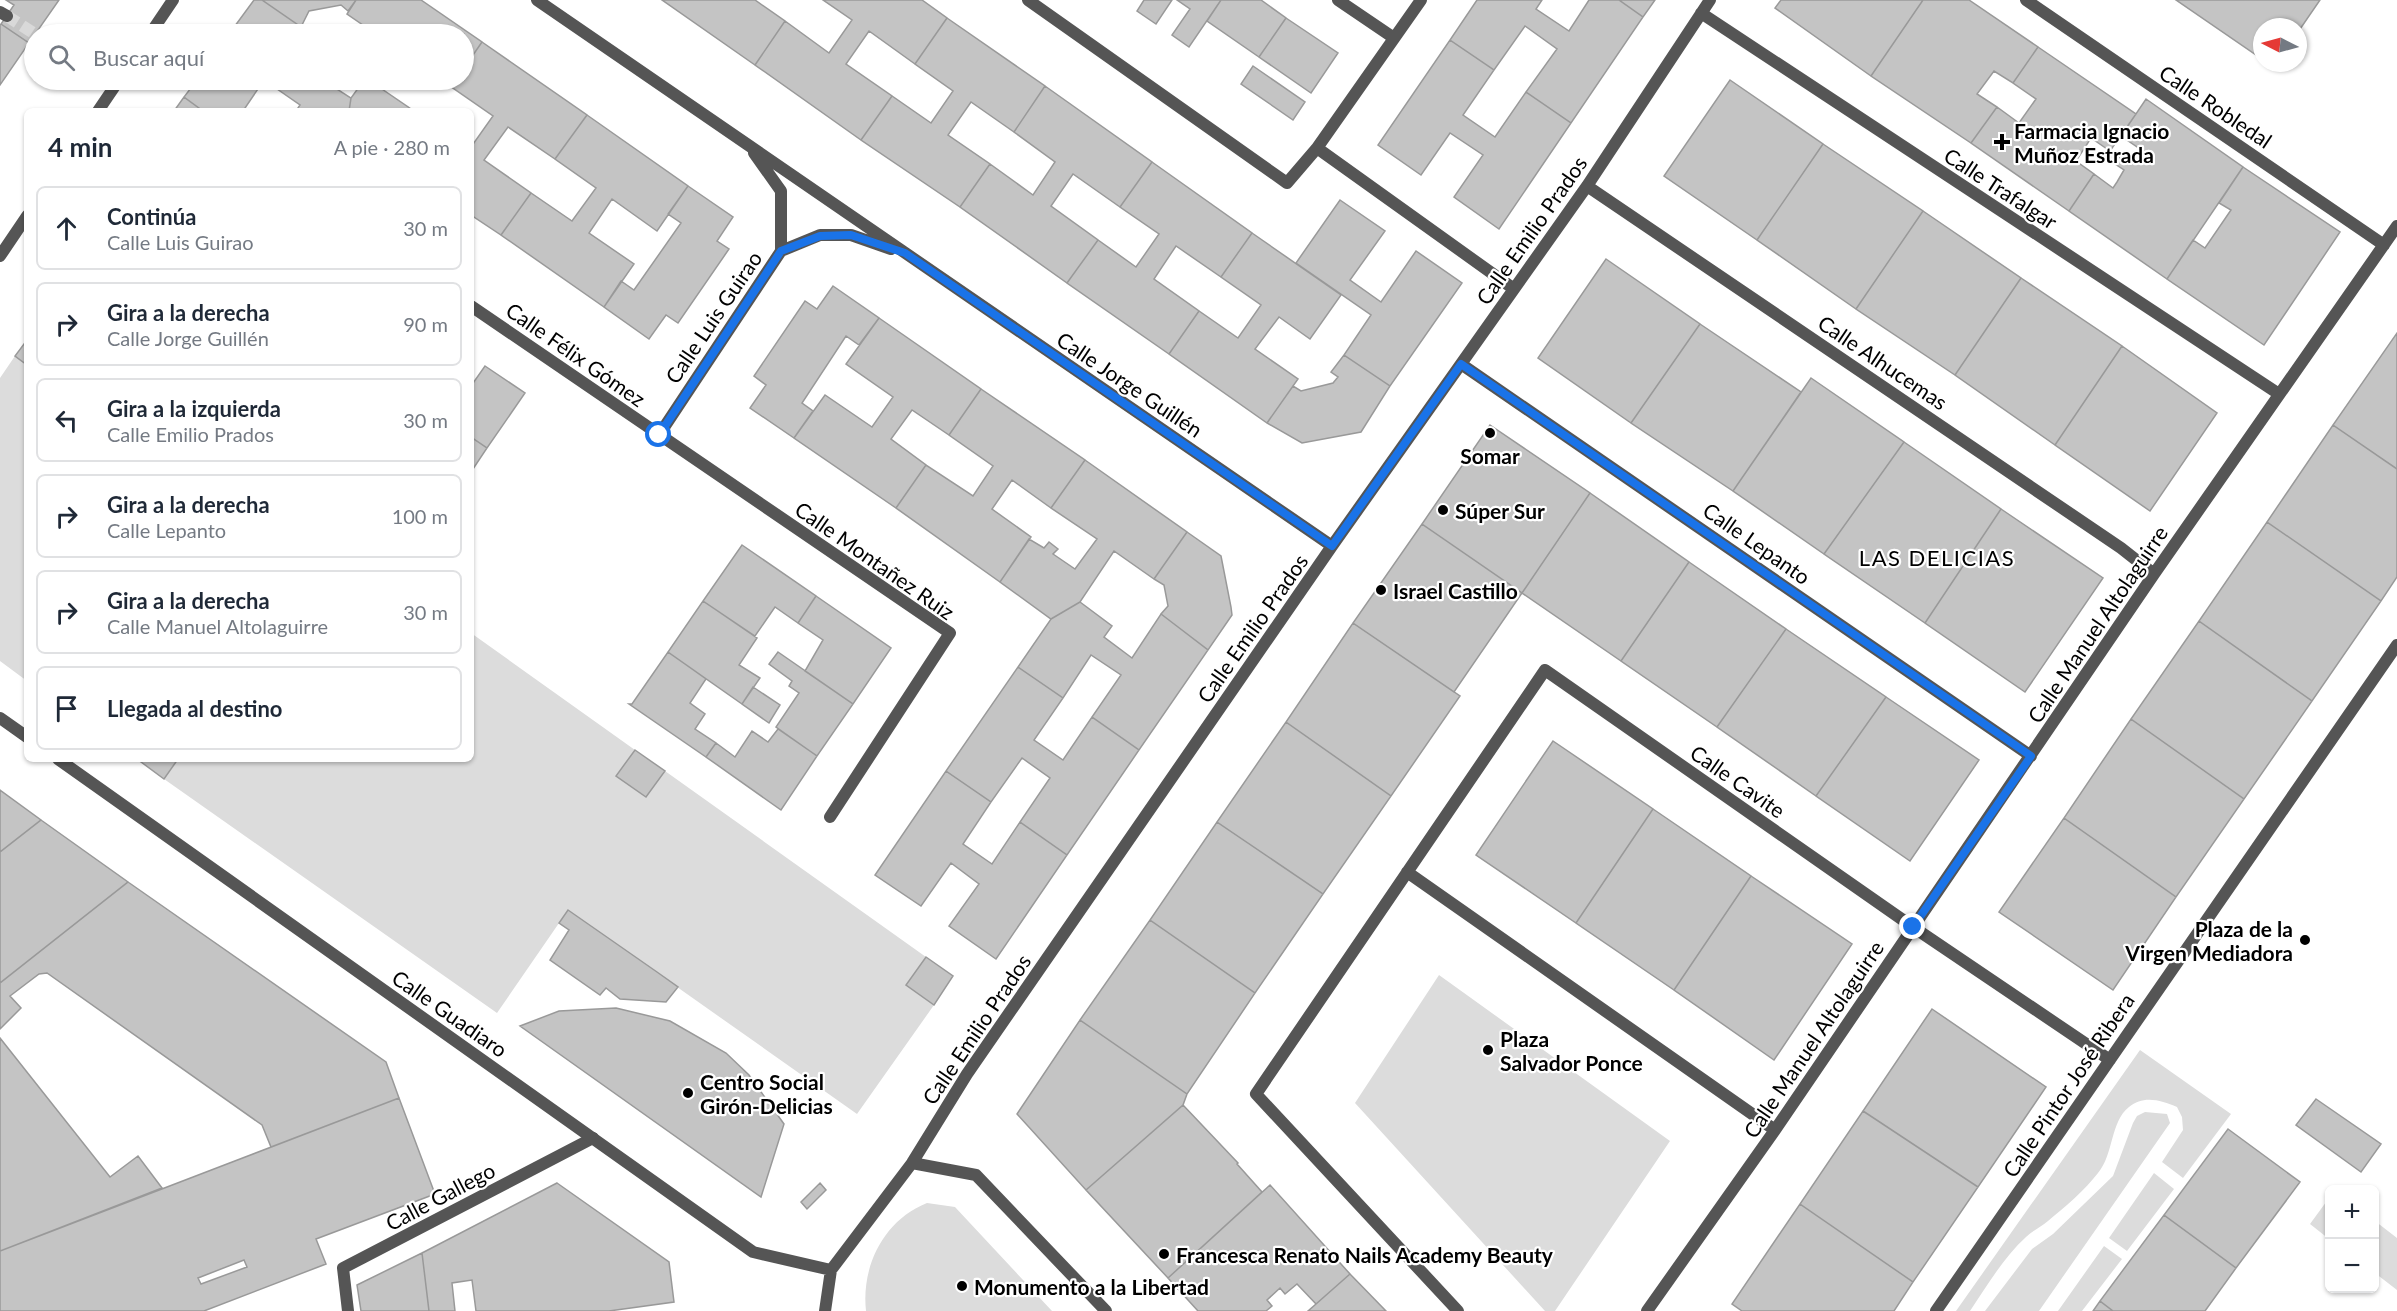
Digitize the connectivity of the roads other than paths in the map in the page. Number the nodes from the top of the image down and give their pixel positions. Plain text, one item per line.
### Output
1 (173, 0) edge
2 (537, 0) edge
3 (1028, 0) edge
4 (1338, 0) edge
5 (1421, 0) edge
6 (1710, 0) edge
7 (2026, 0) edge
8 (1701, 13) junction
9 (157, 24) edge
10 (1394, 38) junction
11 (112, 90) edge
12 (100, 108) edge
13 (749, 146) junction
14 (1317, 148) junction
15 (1587, 186) junction
16 (24, 220) edge
17 (2397, 226) edge
18 (2384, 244) junction
19 (781, 251) junction
20 (905, 253) junction
21 (0, 256) edge
22 (1514, 289) junction
23 (474, 308) edge
24 (1461, 364) junction
25 (2279, 394) junction
26 (659, 435) junction
27 (1332, 546) junction
28 (2154, 574) junction
29 (2397, 645) edge
30 (0, 718) edge
31 (24, 735) edge
32 (2031, 756) junction
33 (62, 762) edge
34 (830, 817) dead end
35 (1407, 872) junction
36 (1913, 927) junction
37 (2110, 1060) junction
38 (1774, 1130) junction
39 (593, 1138) junction
40 (912, 1163) junction
41 (831, 1270) junction
42 (348, 1311) edge
43 (825, 1311) edge
44 (1106, 1311) edge
45 (1458, 1311) edge
46 (1647, 1311) edge
47 (1936, 1311) edge

1 - 9 street
2 - 13 street, Calle Jorge Guillén
3 - 14 street
4 - 10 street
5 - 10 street
6 - 8 street, Calle Emilio Prados
7 - 18 street, Calle Robledal
8 - 15 street, Calle Emilio Prados
8 - 25 street, Calle Trafalgar
10 - 14 street
11 - 12 street
13 - 19 street, Calle Jorge Guillén
13 - 20 street, Calle Jorge Guillén
14 - 22 street
15 - 22 street, Calle Emilio Prados
15 - 28 street, Calle Alhucemas
16 - 21 street
17 - 18 street, Calle Manuel Altolaguirre
18 - 25 street, Calle Manuel Altolaguirre
19 - 20 street, Calle Jorge Guillén
19 - 26 street, Calle Luis Guirao
20 - 27 street, Calle Jorge Guillén
22 - 24 street, Calle Emilio Prados
23 - 26 street, Calle Félix Gómez
24 - 27 street, Calle Emilio Prados
24 - 32 street, Calle Lepanto
25 - 28 street, Calle Manuel Altolaguirre
26 - 34 street, Calle Montañez Ruiz
27 - 40 street, Calle Emilio Prados
28 - 32 street, Calle Manuel Altolaguirre
29 - 37 street, Calle Pintor José Ribera
30 - 31 street
32 - 36 street, Calle Manuel Altolaguirre
33 - 39 street, Calle Guadiaro
35 - 36 street, Calle Cavite
35 - 38 street
35 - 45 street
36 - 37 street, Calle Cavite
36 - 38 street, Calle Manuel Altolaguirre
37 - 47 street, Calle Pintor José Ribera
38 - 46 street, Calle Manuel Altolaguirre
39 - 41 street, Calle Guadiaro
39 - 42 street, Calle Gallego
40 - 41 street, Calle Emilio Prados
40 - 44 street
41 - 43 street

